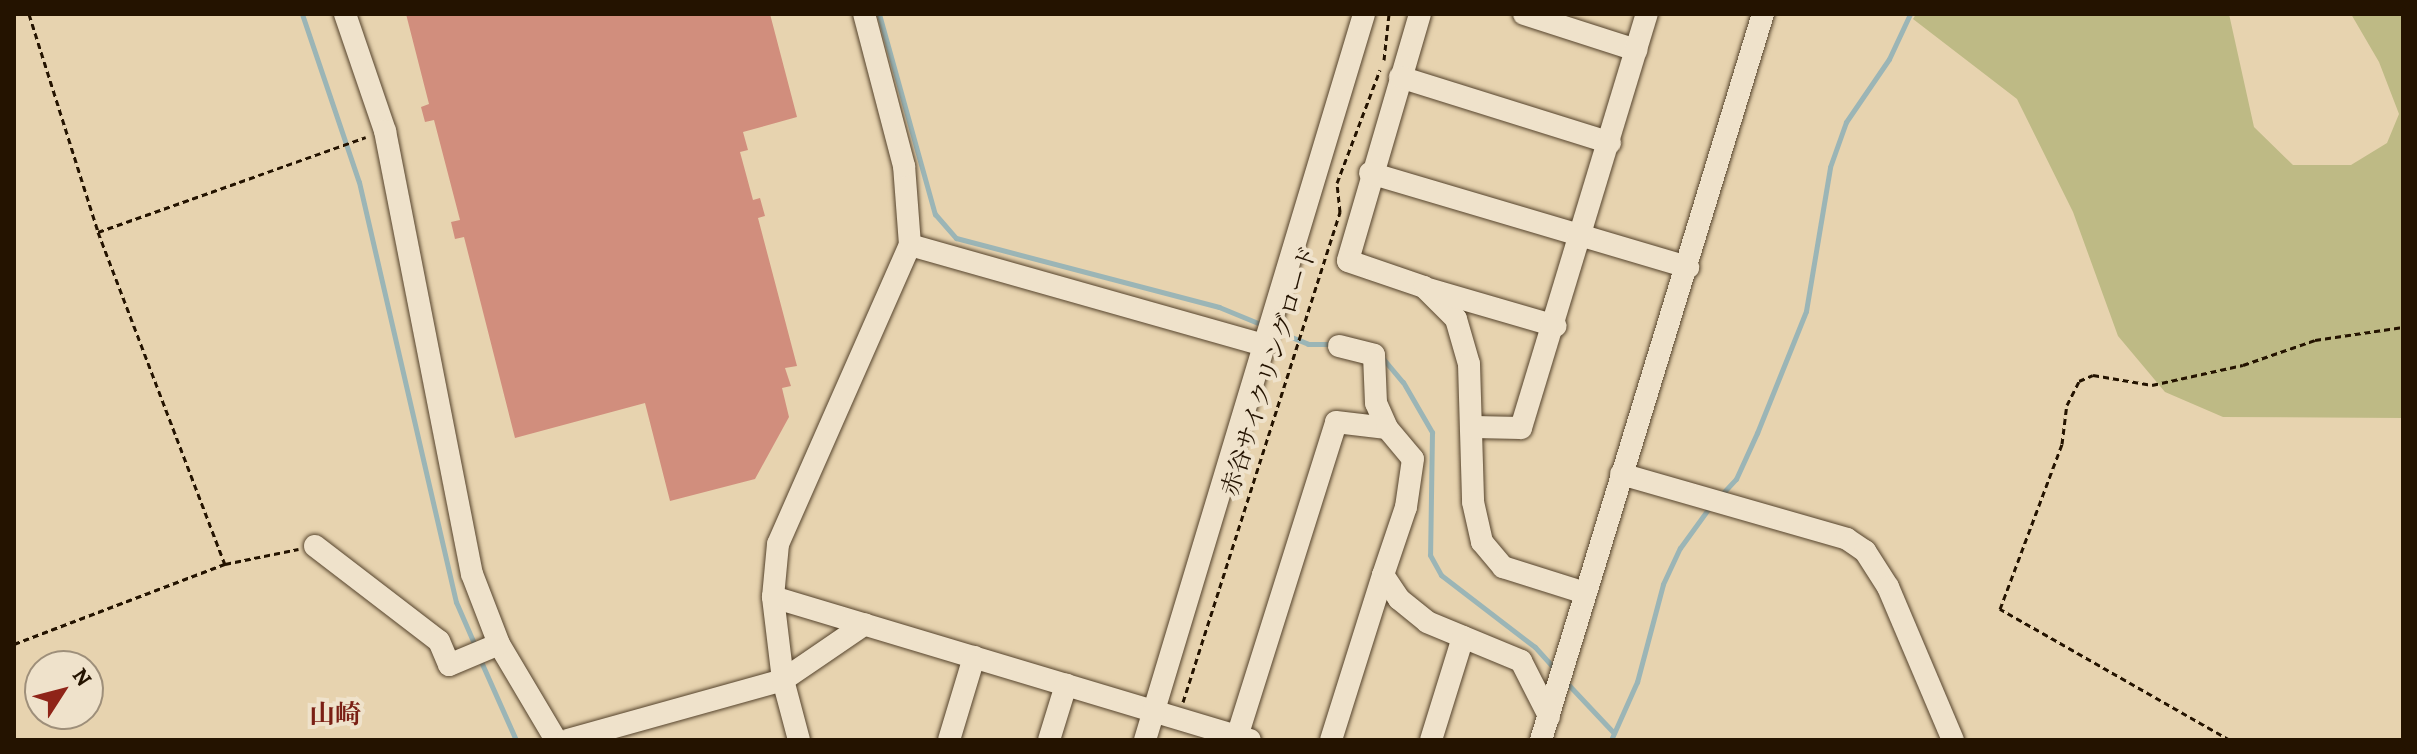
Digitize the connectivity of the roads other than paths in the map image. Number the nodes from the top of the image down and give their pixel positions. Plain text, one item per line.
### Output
1 (345, 14) edge
2 (864, 14) edge
3 (1364, 14) edge
4 (1420, 14) edge
5 (1524, 14) edge
6 (1647, 14) edge
7 (1763, 14) edge
8 (1636, 50) junction
9 (1400, 77) junction
10 (1610, 143) junction
11 (1370, 173) junction
12 (1582, 234) junction
13 (910, 245) junction
14 (1688, 267) junction
15 (1424, 287) junction
16 (1556, 326) junction
17 (1263, 345) junction
18 (1339, 346) dead end
19 (1474, 427) junction
20 (1387, 428) junction
21 (1621, 474) junction
22 (315, 546) road end
23 (1383, 575) junction
24 (1585, 593) junction
25 (773, 597) junction
26 (865, 624) junction
27 (1463, 637) junction
28 (499, 644) junction
29 (974, 657) junction
30 (783, 680) junction
31 (1066, 685) junction
32 (1153, 711) junction
33 (1549, 716) junction
34 (1242, 739) edge
35 (556, 740) edge
36 (568, 740) edge
37 (799, 740) edge
38 (949, 740) edge
39 (1049, 740) edge
40 (1145, 740) edge
41 (1331, 740) edge
42 (1431, 740) edge
43 (1541, 740) edge
44 (1953, 740) edge

1 - 28 street
2 - 13 street
3 - 17 street
4 - 9 street
5 - 8 street
6 - 8 street
7 - 14 street
8 - 10 street
9 - 10 street
9 - 11 street
10 - 12 street
11 - 12 street
11 - 15 street
12 - 14 street
12 - 16 street
13 - 17 street
13 - 25 street
14 - 21 street
15 - 16 street
15 - 19 street
16 - 19 street
17 - 32 street
18 - 20 street
19 - 24 street
20 - 23 street
20 - 34 street
21 - 24 street
21 - 44 street
22 - 28 street
23 - 27 street
23 - 41 street
24 - 33 street
25 - 26 street
25 - 30 street
26 - 29 street
26 - 30 street
27 - 33 street
27 - 42 street
28 - 35 street
29 - 31 street
29 - 38 street
30 - 36 street
30 - 37 street
31 - 32 street
31 - 39 street
32 - 34 street
32 - 40 street
33 - 43 street

